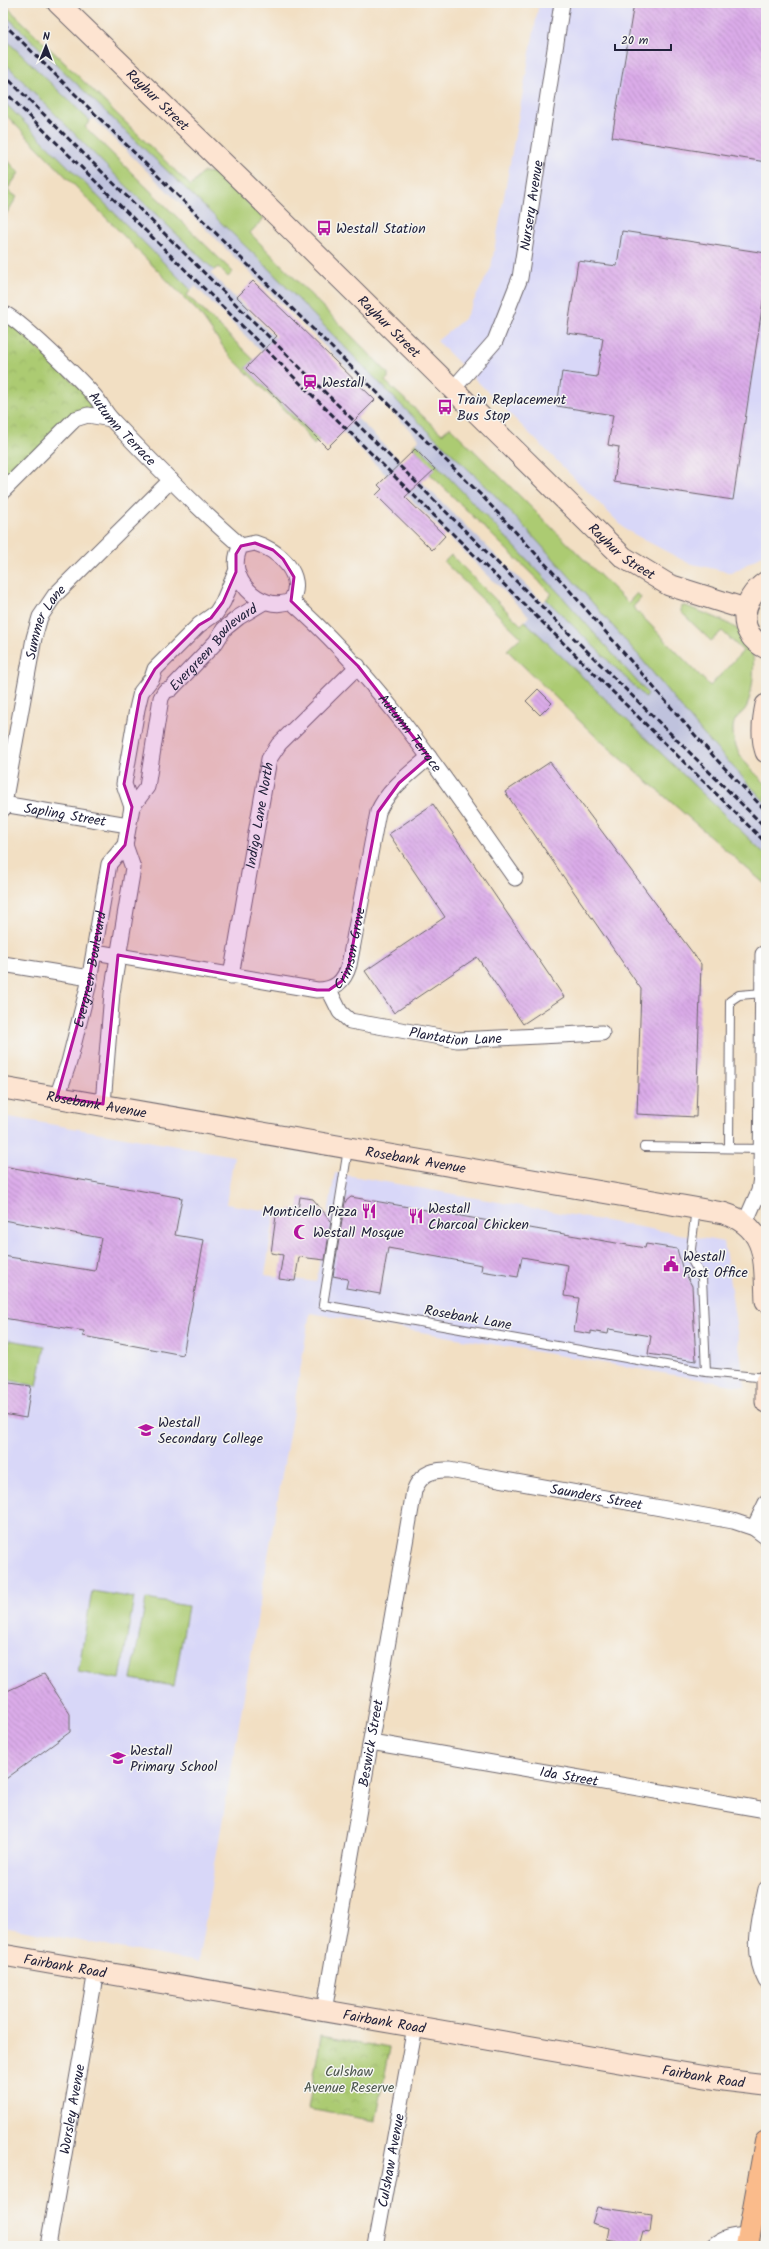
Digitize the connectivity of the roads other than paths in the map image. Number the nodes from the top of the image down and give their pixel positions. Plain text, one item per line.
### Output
1 (58, 3) edge
2 (562, 3) edge
3 (3, 313) edge
4 (453, 389) junction
5 (111, 419) junction
6 (171, 480) junction
7 (3, 491) edge
8 (240, 546) junction
9 (236, 572) junction
10 (766, 582) edge
11 (291, 601) junction
12 (264, 602) junction
13 (745, 609) junction
14 (766, 648) edge
15 (358, 666) junction
16 (766, 705) edge
17 (766, 752) edge
18 (429, 757) junction
19 (3, 806) edge
20 (132, 806) junction
21 (128, 825) junction
22 (125, 845) junction
23 (515, 878) dead end
24 (95, 952) junction
25 (763, 954) dead end
26 (118, 955) junction
27 (3, 964) edge
28 (231, 976) junction
29 (90, 978) junction
30 (329, 990) junction
31 (763, 993) junction
32 (602, 1033) dead end
33 (3, 1088) edge
34 (57, 1096) junction
35 (103, 1104) junction
36 (644, 1147) dead end
37 (348, 1148) junction
38 (729, 1148) junction
39 (762, 1149) junction
40 (696, 1208) junction
41 (745, 1224) junction
42 (766, 1300) edge
43 (706, 1372) junction
44 (766, 1379) edge
45 (766, 1402) edge
46 (423, 1476) joint
47 (766, 1503) edge
48 (754, 1530) edge
49 (372, 1742) junction
50 (766, 1810) edge
51 (766, 1889) edge
52 (3, 1955) edge
53 (96, 1971) junction
54 (764, 1977) edge
55 (324, 2011) junction
56 (415, 2027) junction
57 (766, 2085) edge
58 (766, 2142) edge
59 (748, 2240) edge
60 (48, 2246) edge
61 (375, 2246) edge
62 (714, 2246) edge

1 - 4 main road, Rayhur Street
2 - 4 street, Nursery Avenue
3 - 5 street, Autumn Terrace
4 - 13 main road, Rayhur Street
5 - 6 street, Autumn Terrace
5 - 7 street
6 - 8 street, Autumn Terrace
6 - 19 street, Summer Lane
8 - 9 street
8 - 11 street
9 - 12 street
9 - 20 street, Evergreen Boulevard
10 - 13 main road
11 - 12 street
11 - 15 street, Autumn Terrace
12 - 20 street, Evergreen Boulevard
13 - 14 main road
15 - 18 street, Autumn Terrace
15 - 28 street, Indigo Lane North
16 - 17 main road
18 - 23 street, Autumn Terrace
18 - 30 street, Crimson Grove
19 - 21 street, Sapling Street
20 - 21 street, Evergreen Boulevard
21 - 22 street, Evergreen Boulevard
22 - 24 street, Evergreen Boulevard
22 - 26 street, Evergreen Boulevard
24 - 26 street, Crimson Grove
24 - 29 street, Evergreen Boulevard
25 - 31 street
26 - 28 street, Crimson Grove
26 - 35 street, Evergreen Boulevard
27 - 29 street
28 - 30 street, Crimson Grove
29 - 34 street, Evergreen Boulevard
30 - 32 street, Plantation Lane
31 - 38 lane
31 - 39 street
33 - 34 main road, Rosebank Avenue
34 - 35 main road, Rosebank Avenue
35 - 37 main road, Rosebank Avenue
36 - 38 lane
37 - 40 main road, Rosebank Avenue
37 - 43 lane, Rosebank Lane
38 - 39 lane
39 - 41 street
40 - 41 main road, Rosebank Avenue
40 - 43 lane
41 - 42 main road, Rosebank Avenue
43 - 44 lane, Rosebank Lane
44 - 45 main road
46 - 48 street, Saunders Street
46 - 49 street, Beswick Street
47 - 48 street
49 - 50 street, Ida Street
49 - 55 street, Beswick Street
51 - 54 street
52 - 53 main road, Fairbank Road
53 - 55 main road, Fairbank Road
53 - 60 street, Worsley Avenue
55 - 56 main road, Fairbank Road
56 - 57 main road, Fairbank Road
56 - 61 street, Culshaw Avenue
58 - 59 main road
59 - 62 street

